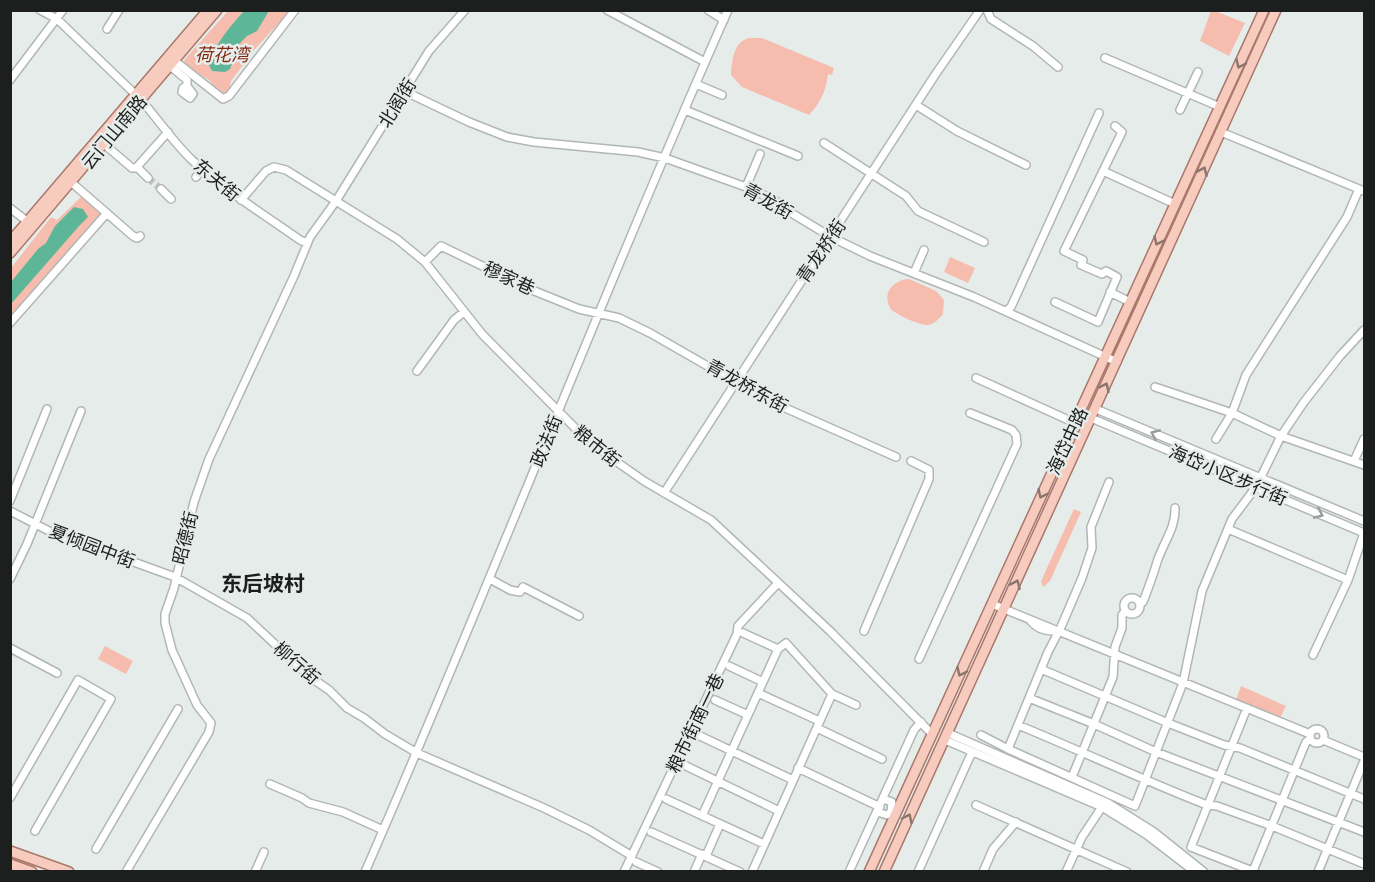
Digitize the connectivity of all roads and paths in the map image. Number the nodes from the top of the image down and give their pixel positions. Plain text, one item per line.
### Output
1 (40, 10) edge
2 (63, 10) edge
3 (119, 10) edge
4 (296, 10) edge
5 (465, 10) edge
6 (607, 10) edge
7 (708, 10) edge
8 (728, 10) edge
9 (981, 10) edge
10 (987, 10) edge
11 (210, 11) edge
12 (1264, 11) edge
13 (1276, 12) edge
14 (57, 19) junction
15 (724, 20) junction
16 (107, 28) dead end
17 (1105, 58) dead end
18 (705, 62) junction
19 (172, 63) junction
20 (1058, 67) dead end
21 (1198, 72) dead end
22 (10, 80) edge
23 (696, 84) junction
24 (187, 86) dead end
25 (404, 91) junction
26 (1189, 92) junction
27 (722, 95) dead end
28 (138, 98) junction
29 (916, 105) junction
30 (1220, 107) junction
31 (685, 110) junction
32 (1180, 110) dead end
33 (1099, 113) dead end
34 (1115, 126) dead end
35 (168, 132) junction
36 (1221, 132) junction
37 (824, 143) dead end
38 (104, 144) junction
39 (760, 154) dead end
40 (798, 156) dead end
41 (664, 159) junction
42 (1026, 165) dead end
43 (137, 167) junction
44 (203, 169) junction
45 (1103, 171) junction
46 (872, 173) junction
47 (196, 177) dead end
48 (148, 178) tunnel mouth
49 (71, 182) junction
50 (746, 187) junction
51 (161, 189) tunnel mouth
52 (1362, 190) edge
53 (57, 193) junction
54 (171, 200) dead end
55 (241, 200) junction
56 (336, 201) junction
57 (1175, 204) junction
58 (10, 208) edge
59 (107, 213) junction
60 (28, 222) junction
61 (140, 236) dead end
62 (831, 237) junction
63 (10, 242) edge
64 (984, 242) dead end
65 (307, 243) junction
66 (924, 250) dead end
67 (10, 253) edge
68 (425, 262) junction
69 (914, 273) junction
70 (1110, 292) junction
71 (1055, 302) dead end
72 (1130, 302) junction
73 (1006, 311) junction
74 (464, 312) junction
75 (599, 314) junction
76 (10, 322) edge
77 (1365, 330) edge
78 (1105, 356) junction
79 (1117, 362) junction
80 (417, 371) dead end
81 (976, 378) dead end
82 (734, 382) junction
83 (1155, 387) dead end
84 (47, 409) dead end
85 (81, 411) dead end
86 (558, 412) junction
87 (970, 413) dead end
88 (1093, 413) junction
89 (1232, 413) junction
90 (1075, 423) junction
91 (1281, 436) junction
92 (1216, 439) dead end
93 (1365, 440) edge
94 (896, 457) dead end
95 (911, 461) dead end
96 (1354, 461) junction
97 (1365, 465) edge
98 (1261, 478) junction
99 (1109, 482) dead end
100 (1256, 487) junction
101 (664, 494) junction
102 (10, 501) edge
103 (1175, 508) dead end
104 (10, 512) edge
105 (1365, 521) edge
106 (35, 523) junction
107 (1228, 530) junction
108 (1364, 533) edge
109 (175, 577) junction
110 (10, 579) edge
111 (490, 579) junction
112 (1347, 580) junction
113 (778, 583) junction
114 (1140, 603) junction
115 (992, 604) junction
116 (1004, 609) junction
117 (1125, 611) junction
118 (579, 616) dead end
119 (864, 631) dead end
120 (1059, 631) junction
121 (743, 633) dead end
122 (10, 648) edge
123 (778, 649) junction
124 (1116, 654) junction
125 (1313, 655) dead end
126 (919, 659) dead end
127 (729, 666) dead end
128 (1041, 669) junction
129 (57, 673) dead end
130 (763, 682) junction
131 (1183, 683) junction
132 (758, 693) junction
133 (832, 694) junction
134 (1105, 696) junction
135 (1029, 698) junction
136 (715, 700) dead end
137 (856, 705) dead end
138 (1247, 708) junction
139 (178, 709) dead end
140 (748, 715) junction
141 (921, 722) junction
142 (1168, 723) junction
143 (817, 724) junction
144 (1094, 724) junction
145 (1018, 725) junction
146 (932, 734) junction
147 (698, 735) dead end
148 (981, 735) dead end
149 (946, 737) junction
150 (1308, 737) junction
151 (1323, 740) junction
152 (1231, 745) junction
153 (1008, 749) junction
154 (732, 751) junction
155 (1082, 751) junction
156 (972, 752) junction
157 (1156, 752) junction
158 (417, 753) junction
159 (1365, 757) edge
160 (882, 759) dead end
161 (1365, 761) edge
162 (682, 764) dead end
163 (798, 768) junction
164 (1294, 771) junction
165 (1218, 776) junction
166 (1072, 777) junction
167 (793, 780) junction
168 (1145, 780) junction
169 (718, 782) junction
170 (270, 784) dead end
171 (1351, 794) junction
172 (10, 798) edge
173 (666, 799) dead end
174 (883, 799) junction
175 (1365, 799) edge
176 (1282, 800) junction
177 (976, 805) dead end
178 (1207, 805) junction
179 (1102, 807) junction
180 (878, 809) junction
181 (779, 811) junction
182 (893, 813) junction
183 (702, 816) junction
184 (1016, 822) junction
185 (1338, 823) junction
186 (720, 824) junction
187 (1272, 826) junction
188 (383, 830) junction
189 (35, 831) dead end
190 (651, 832) dead end
191 (1365, 832) edge
192 (764, 844) junction
193 (1077, 848) junction
194 (96, 849) dead end
195 (1327, 849) junction
196 (10, 851) edge
197 (264, 852) dead end
198 (704, 855) junction
199 (634, 859) junction
200 (10, 864) edge
201 (1365, 864) edge
202 (1254, 871) edge
203 (32, 872) edge
204 (69, 872) edge
205 (126, 872) edge
206 (255, 872) edge
207 (365, 872) edge
208 (624, 872) edge
209 (658, 872) edge
210 (694, 872) edge
211 (740, 872) edge
212 (752, 872) edge
213 (849, 872) edge
214 (869, 872) edge
215 (884, 872) edge
216 (918, 872) edge
217 (982, 872) edge
218 (1066, 872) edge
219 (1127, 872) edge
220 (1195, 872) edge
221 (1204, 872) edge
222 (1318, 872) edge

1 - 14 street, 东关街
2 - 14 street
3 - 16 street
4 - 19 street
5 - 25 street, 北阁街
6 - 18 street
7 - 15 street
8 - 15 street, 政法街
9 - 29 street, 青龙桥街
10 - 20 street
11 - 19 main road, 云门山南路
11 - 28 main road, 云门山南路
12 -> 30 main road, 海岱中路
13 - 36 main road, 海岱中路
14 - 22 street
14 - 28 street, 东关街
15 - 18 street, 政法街
17 - 26 street
18 - 23 street, 政法街
19 - 24 street
19 - 28 main road, 云门山南路
21 - 26 street
23 - 27 street
23 - 31 street, 政法街
25 - 41 street, 青龙街
25 - 56 street, 北阁街
26 - 30 street
26 - 32 street
28 - 35 street, 东关街
28 - 38 main road, 云门山南路
28 - 53 main road, 云门山南路
29 - 42 street
29 - 46 street, 青龙桥街
30 - 57 main road, 海岱中路
31 - 40 street
31 - 41 street, 政法街
33 - 73 street
34 - 45 street
35 - 43 street
35 - 44 street, 东关街
36 - 52 street
79 -> 36 main road, 海岱中路
37 - 46 street
38 - 43 street
38 - 49 main road, 云门山南路
39 - 50 street
41 - 50 street, 青龙街
41 - 75 street, 政法街
43 - 48 street
44 - 47 street
44 - 55 street, 东关街
45 - 57 street
45 - 70 street
46 - 62 street, 青龙桥街
46 - 64 street
49 - 53 main road, 云门山南路
49 - 59 street
50 - 62 street, 青龙街
51 - 54 street
52 - 89 street
53 - 60 main road, 云门山南路
53 - 67 main road, 云门山南路
55 - 56 street, 粮市街
55 - 65 street, 东关街
56 - 65 street, 昭德街
56 - 68 street, 粮市街
57 -> 72 main road, 海岱中路
58 - 60 street
59 - 61 street
59 - 76 street
60 - 63 main road, 云门山南路
62 - 69 street, 青龙街
62 - 82 street, 青龙桥街
65 - 109 street, 昭德街
66 - 69 street
68 - 74 street, 粮市街
68 - 75 street, 穆家巷
69 - 73 street, 青龙街
70 - 71 street
70 - 72 street
72 - 78 main road, 海岱中路
73 - 78 street, 青龙街
74 - 80 street
74 - 86 street, 粮市街
75 - 82 street, 青龙桥东街
75 - 86 street, 政法街
77 - 91 street
78 - 79 street, 青龙街
78 - 90 main road, 海岱中路
88 -> 79 main road, 海岱中路
81 - 90 street
82 - 94 street, 青龙桥东街
82 - 101 street, 青龙桥街
83 - 89 street
84 - 102 street
85 - 106 street
86 - 101 street, 粮市街
86 - 111 street, 政法街
87 - 126 street
98 -> 88 street, 海岱小区步行街
88 - 100 street, 海岱小区步行街
116 -> 88 main road, 海岱中路
89 - 91 street
89 - 92 street
90 -> 115 main road, 海岱中路
91 - 96 street
91 - 98 street
93 - 96 street
95 - 119 street
96 - 97 street
98 - 100 street
98 - 105 street, 海岱小区步行街
99 - 120 street
100 - 107 street
100 -> 108 street, 海岱小区步行街
101 - 113 street, 粮市街
103 - 114 street
104 - 106 street, 夏倾园中街
106 - 109 street, 夏倾园中街
106 - 110 street
107 - 112 street
107 - 131 street
108 - 112 street
109 - 158 street, 柳行街
109 - 205 street, 昭德街
111 - 118 street
111 - 158 street, 政法街
112 - 125 street
113 - 141 street, 粮市街
113 - 199 street, 粮市街南一巷
114 - 117 street
114 - 117 street
115 - 116 street
115 -> 146 main road, 海岱中路
116 - 120 street
116 - 149 main road, 海岱中路
117 - 124 street
120 - 124 street
120 - 128 street
121 - 123 street
122 - 129 street
123 - 130 street
123 - 133 street
124 - 131 street
124 - 134 street
127 - 130 street
128 - 134 street
128 - 135 street
130 - 132 street
131 - 138 street
131 - 142 street
132 - 140 street
132 - 143 street
133 - 137 street
133 - 143 street
134 - 142 street
134 - 144 street
135 - 144 street
135 - 145 street
136 - 140 street
138 - 150 street
138 - 152 street
139 - 194 street
140 - 154 street
141 - 146 street, 粮市街
141 - 174 street
142 - 152 street
142 - 157 street
143 - 160 street
143 - 163 street
144 - 155 street
144 - 157 street
145 - 153 street
145 - 155 street
146 - 182 main road, 海岱中路
147 - 154 street
148 - 153 street
149 - 156 street
215 -> 149 main road, 海岱中路
149 - 221 street
150 - 151 street
150 - 151 street
150 - 164 street
151 - 159 street
152 - 164 street
152 - 165 street
153 - 166 street
154 - 167 street
154 - 169 street
155 - 166 street
155 - 168 street
156 - 179 street
156 - 216 street
157 - 165 street
157 - 168 street
158 - 188 street, 政法街
158 - 199 street, 柳行街
161 - 171 street
162 - 169 street
163 - 167 street
163 - 180 street
164 - 171 street
164 - 176 street
165 - 176 street
165 - 178 street
166 - 168 street
167 - 181 street
168 - 178 street
169 - 181 street
169 - 183 street
170 - 188 street
171 - 175 street
171 - 185 street
172 - 189 street
173 - 183 street
174 - 180 street
174 - 182 street
176 - 185 street
176 - 187 street
177 - 184 street
178 - 187 street
178 - 202 street
179 - 193 street
179 - 220 street
180 - 182 street
180 - 213 street
181 - 192 street
182 - 214 main road, 海岱中路
183 - 186 street
184 - 193 street
184 - 217 street
185 - 191 street
185 - 195 street
186 - 192 street
186 - 198 street
187 - 195 street
187 - 202 street
188 - 207 street, 政法街
190 - 198 street
192 - 212 street
193 - 218 street
193 - 219 street
195 - 201 street
195 - 222 street
196 - 204 main road
197 - 206 street
198 - 210 street
198 - 211 street
199 - 208 street, 粮市街南一巷
199 - 209 street, 柳行街
200 - 203 main road

